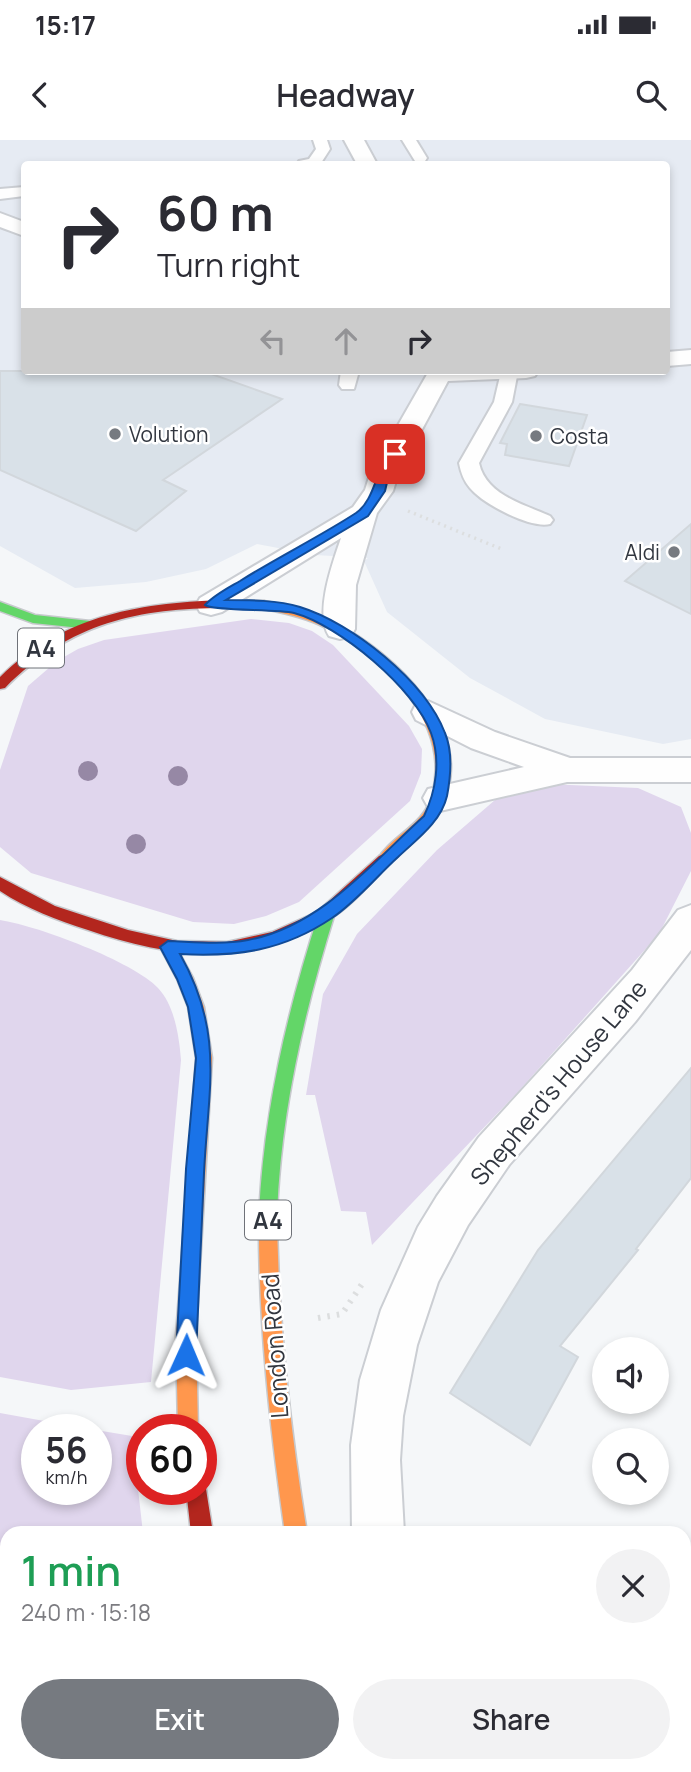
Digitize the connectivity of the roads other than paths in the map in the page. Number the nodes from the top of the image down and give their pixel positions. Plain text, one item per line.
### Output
1 (320, 140) edge
2 (354, 140) edge
3 (409, 140) edge
4 (420, 158) dead end
5 (315, 161) edge
6 (365, 161) edge
7 (21, 192) edge
8 (0, 194) edge
9 (1, 219) edge
10 (21, 229) edge
11 (691, 357) edge
12 (670, 359) edge
13 (439, 375) edge
14 (509, 375) edge
15 (371, 502) junction
16 (544, 520) dead end
17 (211, 605) junction
18 (0, 606) edge
19 (91, 625) junction
20 (340, 629) junction
21 (0, 685) edge
22 (428, 712) junction
23 (568, 770) junction
24 (691, 770) edge
25 (440, 798) junction
26 (5, 890) edge
27 (327, 914) junction
28 (691, 920) edge
29 (168, 947) junction
30 (188, 1414) edge
31 (198, 1505) edge
32 (201, 1526) edge
33 (295, 1526) edge
34 (378, 1526) edge

1 - 5 lane
2 - 6 street
3 - 4 lane
7 - 8 lane
9 - 10 street
11 - 12 street
13 - 15 street
14 - 16 lane
15 - 17 street
15 - 20 street
17 - 19 main road, A4
17 - 20 main road, A4
18 - 19 main road, A4
19 - 21 main road, A4
20 - 22 main road, A4
22 - 23 street
22 - 25 main road, A4
23 - 24 street
23 - 25 street
25 - 27 main road, A4
26 - 29 main road, A4
27 - 29 main road, A4
27 - 33 main road, London Road / A4
28 - 34 street, Shepherd's House Lane
29 - 30 main road
31 - 32 main road

